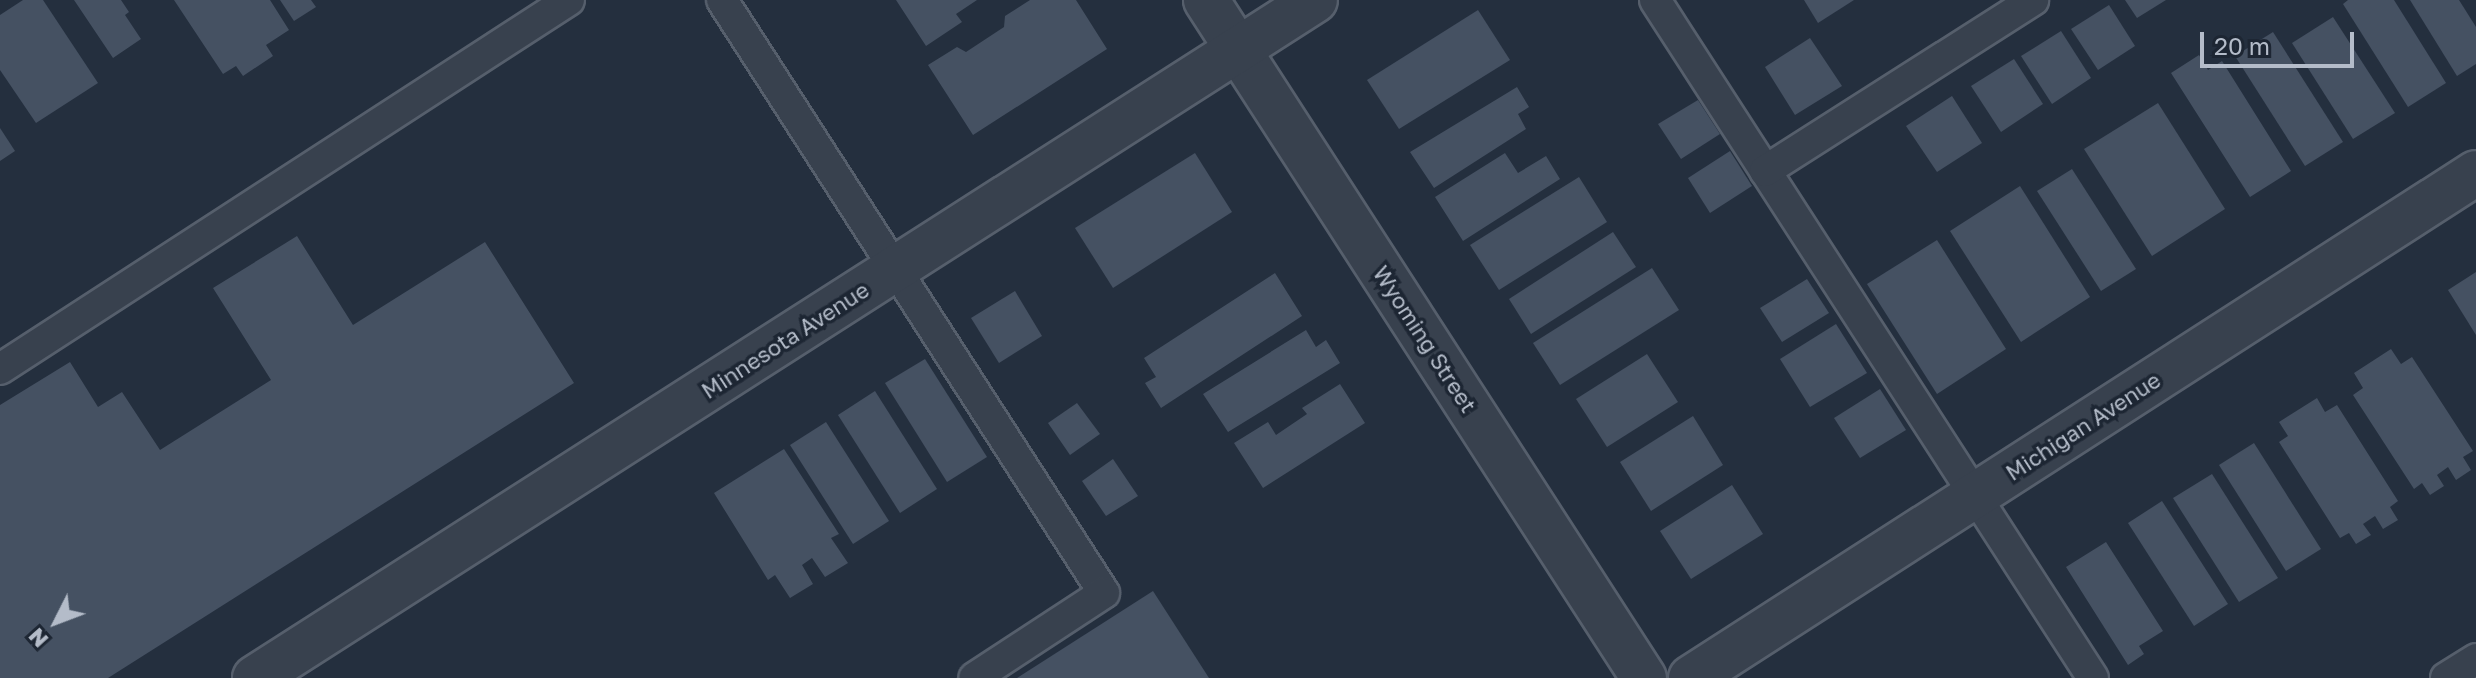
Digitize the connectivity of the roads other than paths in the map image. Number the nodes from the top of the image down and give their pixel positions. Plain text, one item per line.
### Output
1 (569, 0) edge
2 (722, 0) edge
3 (1206, 0) edge
4 (1315, 0) edge
5 (1655, 0) edge
6 (2033, 0) edge
7 (1238, 49) junction
8 (1765, 171) junction
9 (2476, 173) edge
10 (895, 270) junction
11 (0, 369) edge
12 (1975, 495) junction
13 (2476, 659) edge
14 (255, 678) edge
15 (974, 678) edge
16 (1644, 678) edge
17 (1691, 678) edge
18 (2093, 678) edge
19 (2446, 678) edge

1 - 11 lane
2 - 10 lane
3 - 7 street, Wyoming Street
4 - 7 street, Minnesota Avenue
5 - 8 lane
6 - 8 lane
7 - 10 street, Minnesota Avenue
7 - 16 street, Wyoming Street
8 - 12 lane
9 - 12 street, Michigan Avenue
10 - 14 street, Minnesota Avenue
10 - 15 lane
12 - 17 street, Michigan Avenue
12 - 18 lane
13 - 19 lane

